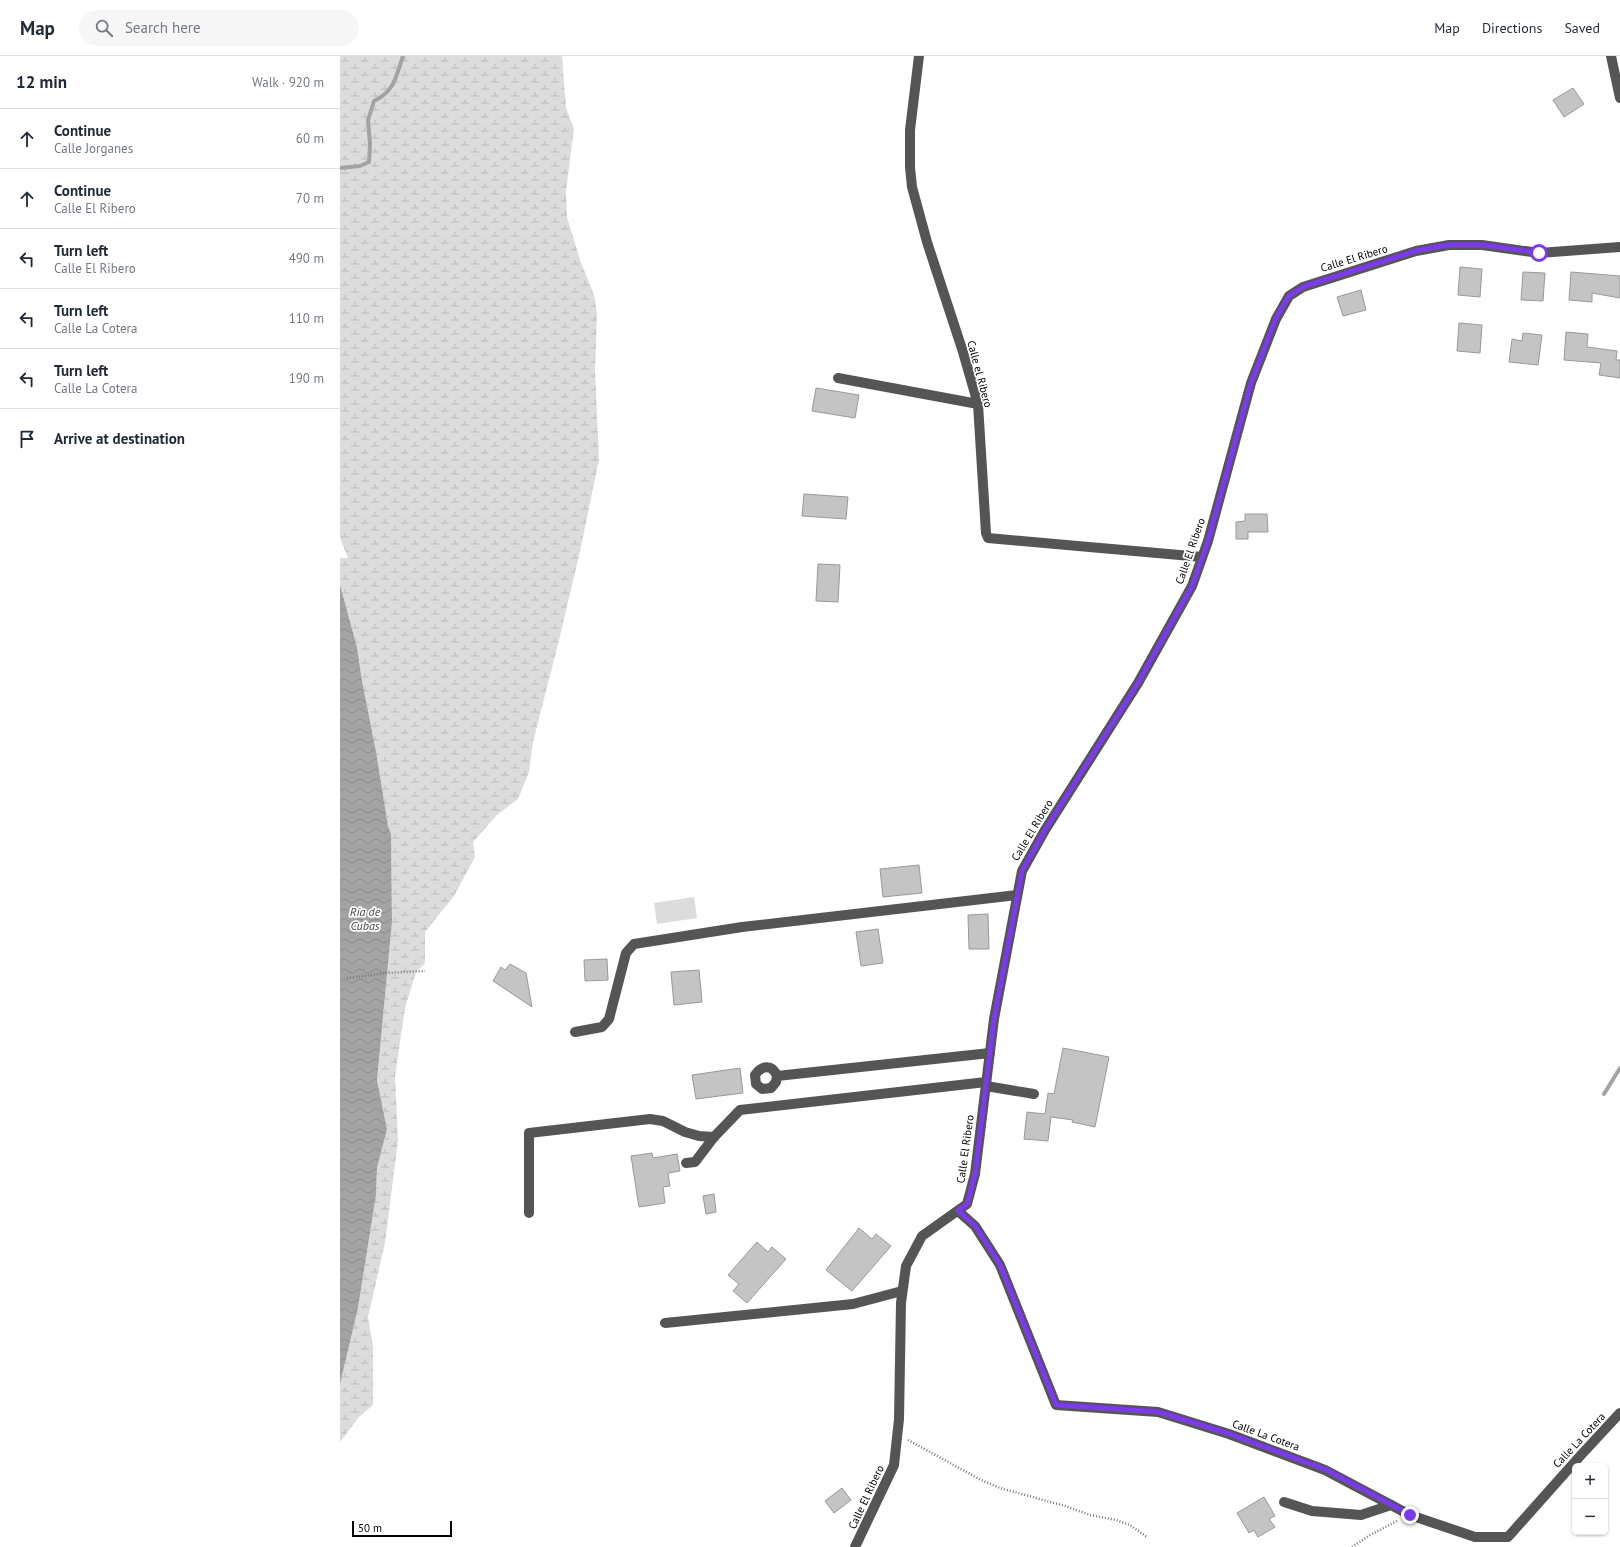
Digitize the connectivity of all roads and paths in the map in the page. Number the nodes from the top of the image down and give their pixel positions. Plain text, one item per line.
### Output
1 (919, 56) edge
2 (1611, 56) edge
3 (1620, 98) edge
4 (1620, 247) edge
5 (838, 378) dead end
6 (978, 404) junction
7 (1202, 557) junction
8 (1017, 895) junction
9 (425, 971) dead end
10 (347, 978) dead end
11 (575, 1032) dead end
12 (990, 1054) junction
13 (777, 1076) dead end
14 (986, 1084) junction
15 (1034, 1094) dead end
16 (714, 1137) junction
17 (686, 1163) dead end
18 (958, 1211) junction
19 (529, 1213) dead end
20 (902, 1291) junction
21 (664, 1323) dead end
22 (1620, 1413) edge
23 (897, 1434) junction
24 (1284, 1502) dead end
25 (1391, 1505) junction
26 (1410, 1515) junction
27 (1147, 1537) dead end
28 (855, 1547) edge
29 (1352, 1547) edge

1 - 6 street, Calle el Ribero
2 - 3 street
4 - 7 street, Calle El Ribero
5 - 6 street
6 - 7 street, Calle el Ribero
7 - 8 street, Calle El Ribero
8 - 11 street
8 - 12 street, Calle El Ribero
9 - 10 path
12 - 13 street
12 - 14 street, Calle El Ribero
14 - 15 street
14 - 16 street
14 - 18 street, Calle El Ribero
16 - 17 street
16 - 19 street
18 - 20 street, Calle El Ribero
18 - 25 street, Calle La Cotera
20 - 21 street
20 - 23 street, Calle El Ribero
22 - 26 street, Calle La Cotera
23 - 27 path
23 - 28 street, Calle El Ribero
24 - 25 street
25 - 26 street, Calle La Cotera
26 - 29 path

